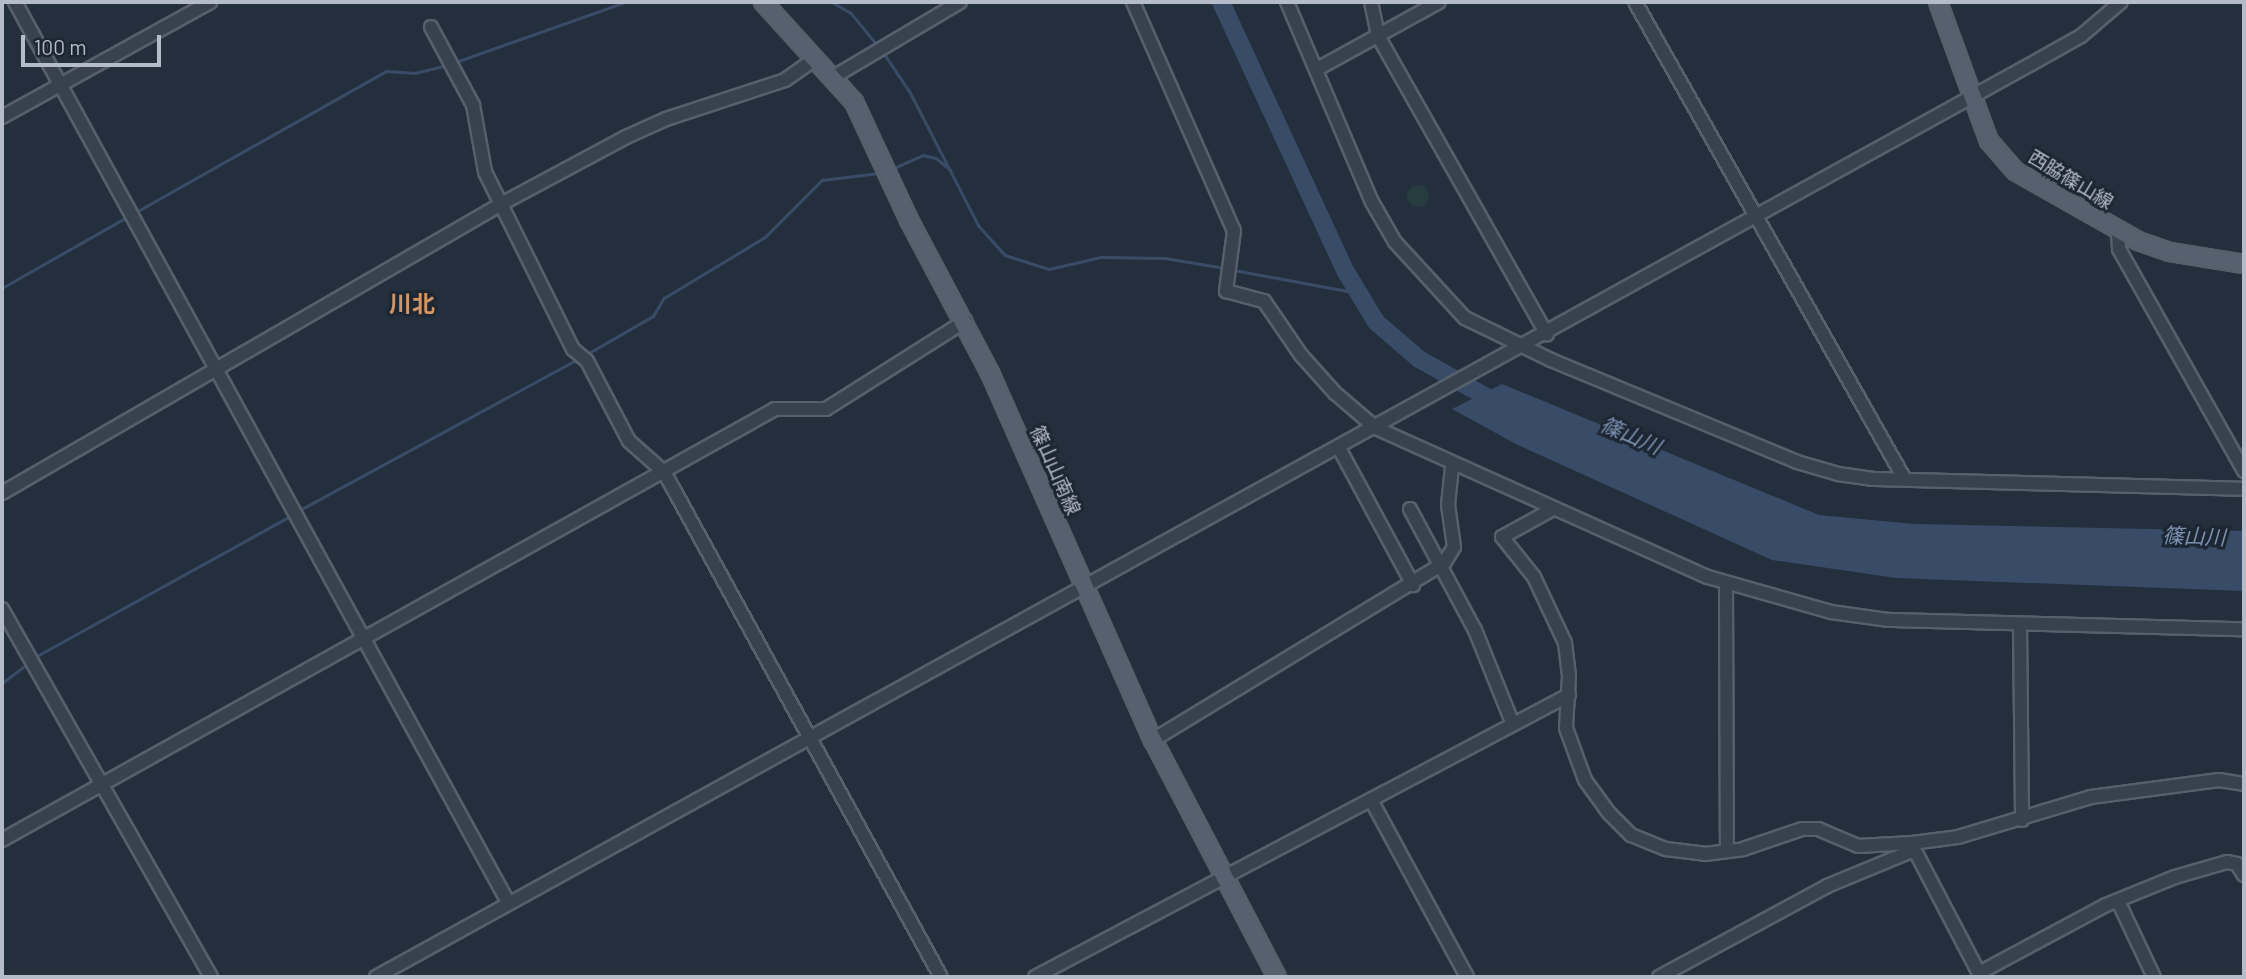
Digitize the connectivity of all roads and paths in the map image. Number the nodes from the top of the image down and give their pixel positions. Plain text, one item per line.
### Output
1 (15, 2) edge
2 (210, 2) edge
3 (763, 2) edge
4 (960, 2) edge
5 (1133, 2) edge
6 (1287, 2) edge
7 (1371, 2) edge
8 (1439, 2) edge
9 (1635, 2) edge
10 (1938, 2) edge
11 (2121, 2) edge
12 (431, 27) dead end
13 (1378, 36) junction
14 (815, 59) junction
15 (1317, 69) junction
16 (835, 76) junction
17 (58, 85) junction
18 (1972, 94) junction
19 (2, 117) edge
20 (503, 202) junction
21 (1755, 218) junction
22 (2118, 232) junction
23 (2244, 264) edge
24 (965, 321) junction
25 (1548, 335) junction
26 (1522, 349) junction
27 (216, 371) junction
28 (1380, 426) junction
29 (1339, 448) junction
30 (1452, 466) junction
31 (2244, 471) edge
32 (664, 472) junction
33 (1904, 478) junction
34 (2244, 489) edge
35 (2, 493) edge
36 (1410, 509) dead end
37 (1553, 509) junction
38 (1438, 568) junction
39 (1084, 584) junction
40 (1726, 584) junction
41 (1413, 585) junction
42 (2, 609) edge
43 (2020, 624) junction
44 (2244, 629) edge
45 (362, 639) junction
46 (1569, 695) junction
47 (1513, 722) junction
48 (808, 740) junction
49 (1153, 740) junction
50 (2244, 784) edge
51 (102, 785) junction
52 (1371, 800) junction
53 (2022, 820) junction
54 (2, 840) edge
55 (1912, 847) junction
56 (1727, 851) junction
57 (2244, 875) edge
58 (1224, 876) junction
59 (2118, 901) junction
60 (508, 902) junction
61 (1980, 975) edge
62 (212, 977) edge
63 (376, 977) edge
64 (940, 977) edge
65 (1035, 977) edge
66 (1277, 977) edge
67 (1467, 977) edge
68 (1659, 977) edge
69 (2154, 977) edge

1 - 17 street
2 - 17 street
3 - 14 main road, 篠山山南線
4 - 16 street
5 - 28 street
6 - 15 street
7 - 13 street
8 - 13 street
9 - 21 street
10 - 18 main road, 西脇篠山線
11 - 18 street
12 - 20 street
13 - 15 street
13 - 25 street
14 - 16 main road, 篠山山南線
14 - 20 street
15 - 26 street
16 - 24 main road, 篠山山南線
17 - 19 street
17 - 27 street
18 - 21 street
18 - 22 main road, 西脇篠山線
20 - 27 street
20 - 32 street
21 - 25 street
21 - 33 street
22 - 23 main road, 西脇篠山線
22 - 31 street
24 - 32 street
24 - 39 main road, 篠山山南線
25 - 26 street
26 - 28 street
26 - 33 street
27 - 35 street
27 - 45 street
28 - 29 street
28 - 30 street
29 - 39 street
29 - 41 street
30 - 37 street
30 - 38 street
32 - 45 street
32 - 48 street
33 - 34 street
36 - 38 street
37 - 40 street
37 - 46 street
38 - 41 street
38 - 47 street
39 - 48 street
39 - 49 main road, 篠山山南線
40 - 43 street
40 - 56 street
41 - 49 street
42 - 51 street
43 - 44 street
43 - 53 street
45 - 51 street
45 - 60 street
46 - 47 street
46 - 56 street
47 - 52 street
48 - 60 street
48 - 64 street
49 - 58 main road, 篠山山南線
50 - 53 street
51 - 54 street
51 - 62 street
52 - 58 street
52 - 67 street
53 - 55 street
55 - 56 street
55 - 61 street
55 - 68 street
57 - 59 street
58 - 65 street
58 - 66 main road, 篠山山南線
59 - 61 street
59 - 69 street
60 - 63 street

